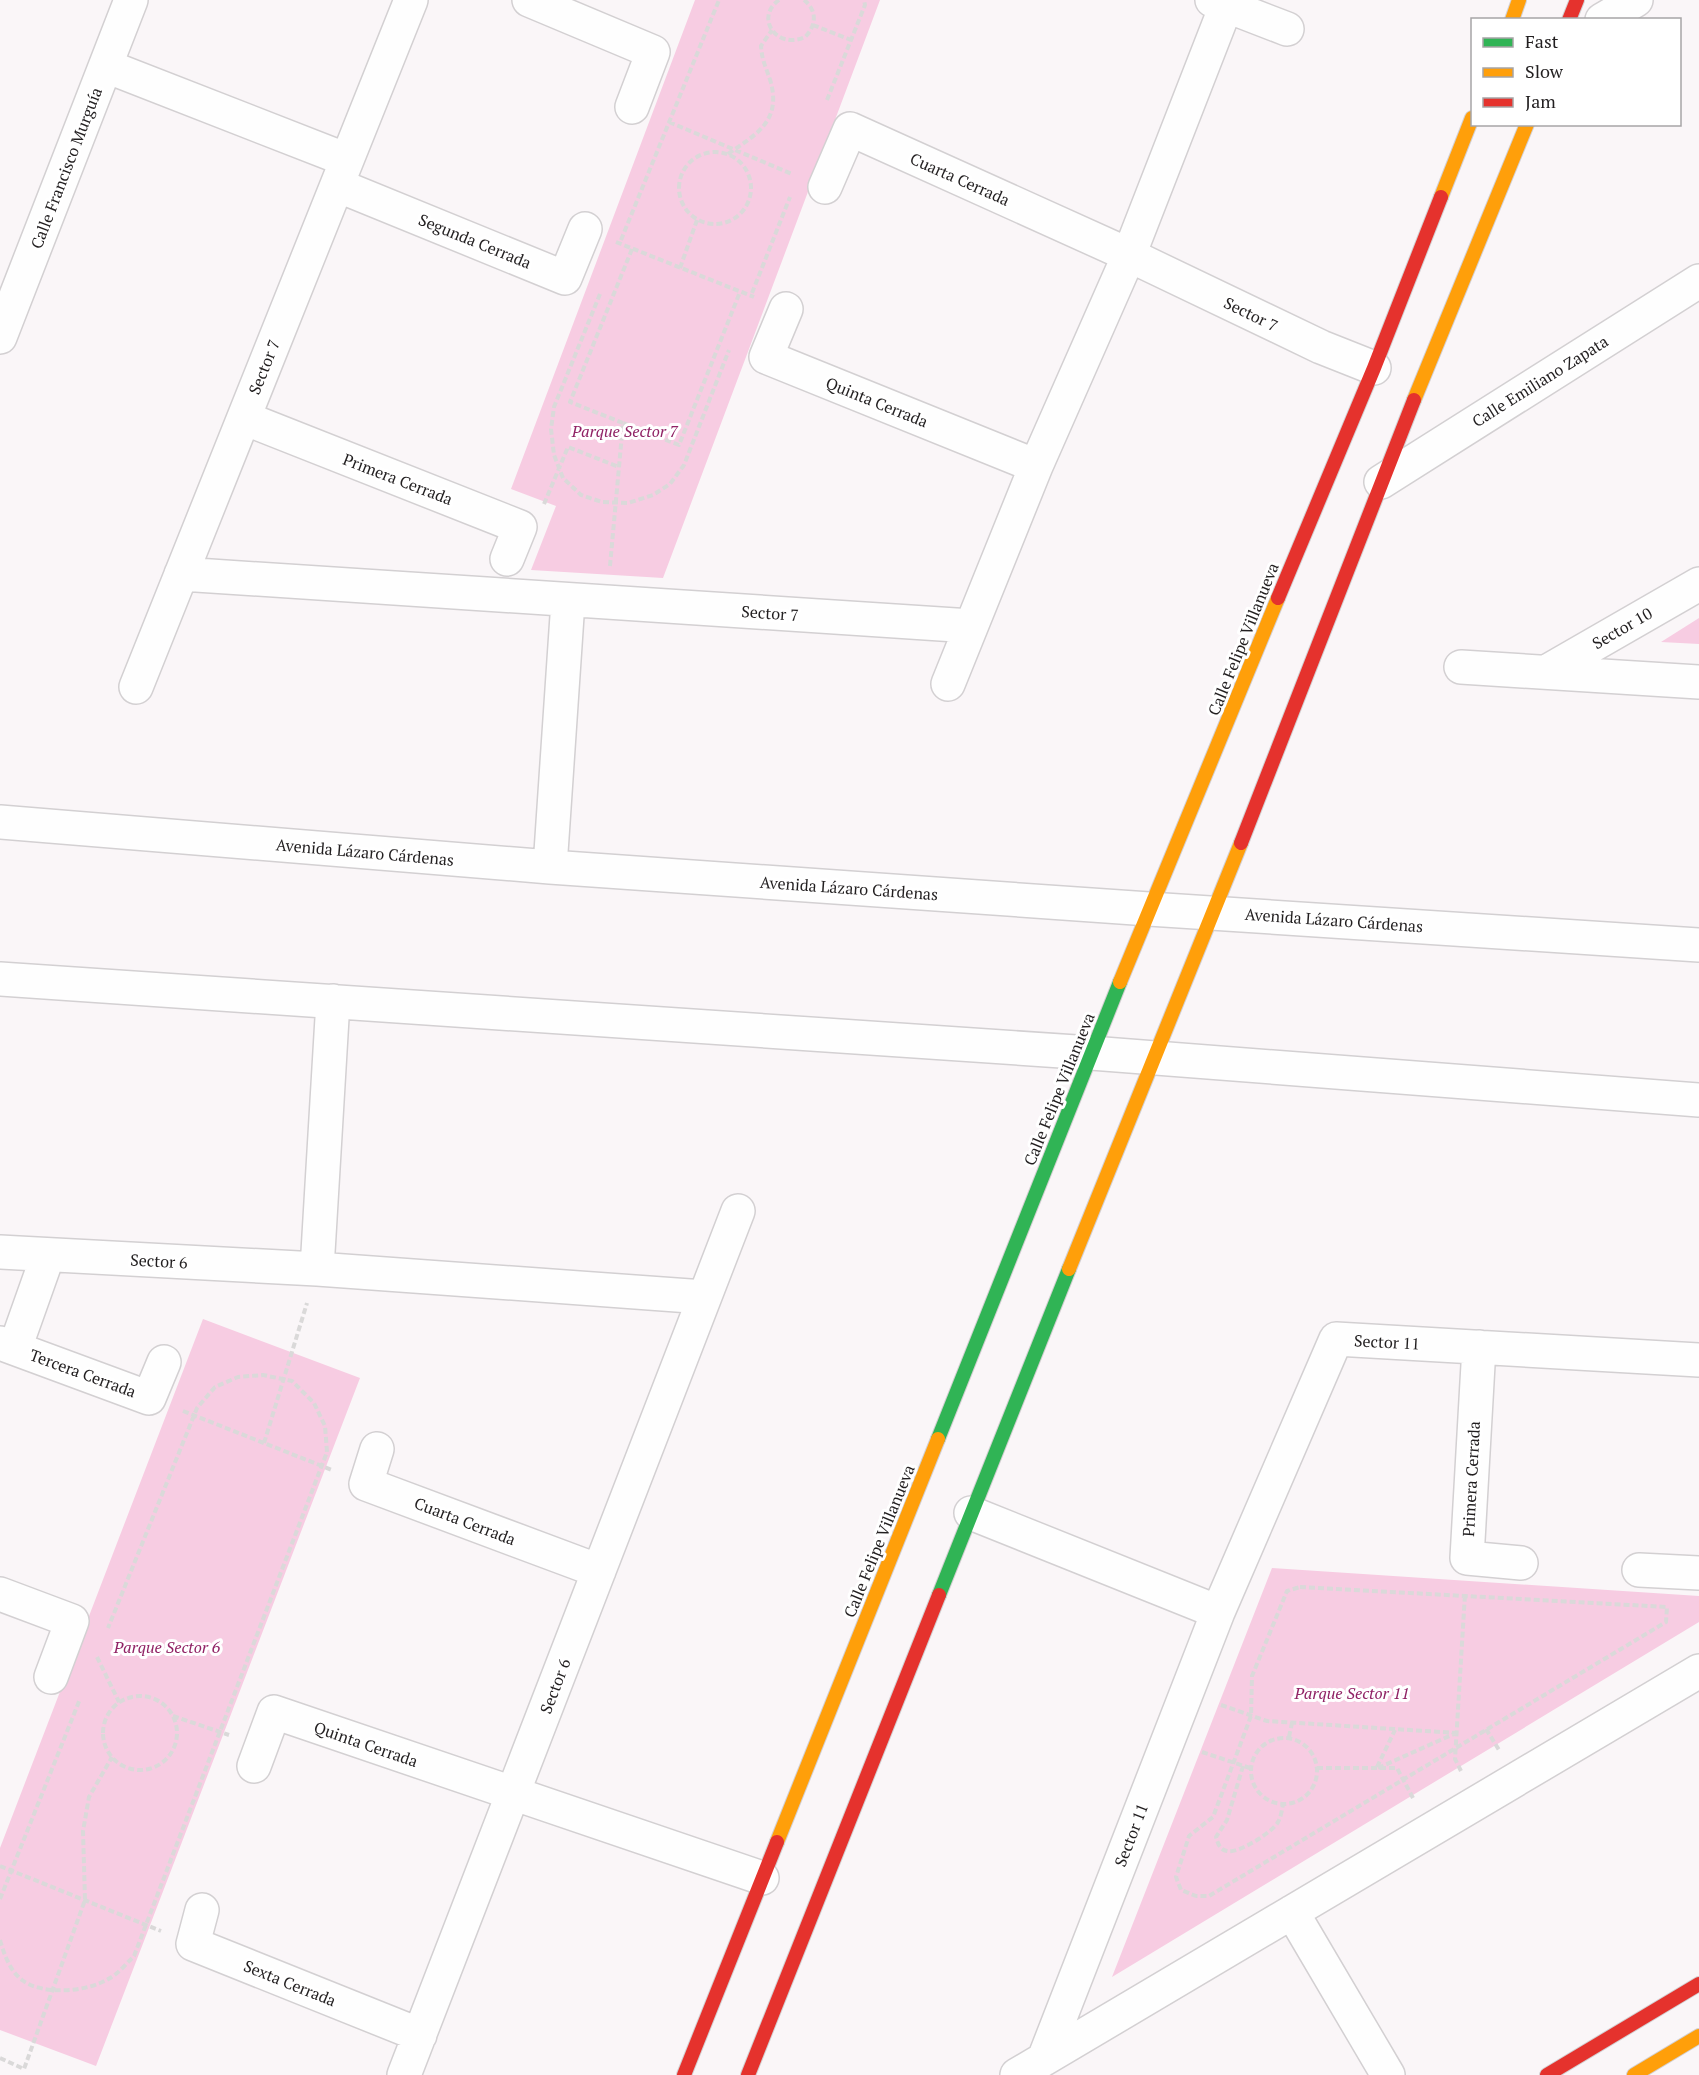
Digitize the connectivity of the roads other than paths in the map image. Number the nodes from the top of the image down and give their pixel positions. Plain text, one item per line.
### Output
1 (131, 0) edge
2 (411, 0) edge
3 (529, 0) edge
4 (1519, 0) edge
5 (1577, 0) edge
6 (1636, 0) edge
7 (1219, 3) edge
8 (1513, 18) edge
9 (1570, 18) edge
10 (1605, 18) edge
11 (1287, 29) dead end
12 (106, 66) junction
13 (632, 107) road end
14 (1471, 123) edge
15 (1526, 126) edge
16 (342, 172) junction
17 (812, 182) road end
18 (585, 230) road end
19 (1129, 255) junction
20 (1699, 281) edge
21 (786, 309) road end
22 (0, 337) edge
23 (1374, 368) junction
24 (244, 418) junction
25 (1036, 466) junction
26 (1380, 482) junction
27 (507, 559) dead end
28 (181, 574) junction
29 (1699, 584) edge
30 (568, 601) junction
31 (971, 626) junction
32 (1461, 668) dead end
33 (1546, 672) junction
34 (1699, 682) edge
35 (948, 684) dead end
36 (136, 687) dead end
37 (0, 822) edge
38 (550, 867) junction
39 (1149, 909) junction
40 (1214, 912) junction
41 (1699, 945) edge
42 (0, 979) edge
43 (333, 1001) junction
44 (1091, 1053) junction
45 (1153, 1059) junction
46 (1699, 1100) edge
47 (738, 1211) dead end
48 (0, 1252) edge
49 (48, 1255) junction
50 (317, 1269) junction
51 (704, 1297) junction
52 (7, 1346) edge
53 (1479, 1347) junction
54 (1699, 1360) edge
55 (164, 1362) dead end
56 (377, 1449) dead end
57 (971, 1513) junction
58 (1521, 1563) dead end
59 (1639, 1570) dead end
60 (599, 1571) junction
61 (1699, 1573) edge
62 (0, 1594) edge
63 (1218, 1612) junction
64 (1699, 1671) edge
65 (51, 1677) dead end
66 (258, 1756) road end
67 (513, 1795) junction
68 (762, 1878) junction
69 (202, 1910) dead end
70 (1292, 1912) junction
71 (1699, 1984) edge
72 (420, 2034) junction
73 (1699, 2036) edge
74 (1030, 2067) edge
75 (404, 2075) edge
76 (684, 2075) edge
77 (748, 2075) edge
78 (1388, 2075) edge
79 (1546, 2075) edge
80 (1634, 2075) edge

1 - 12 street, Calle Francisco Murguía
2 - 16 street, Sector 7
3 - 13 street
4 - 8 main road
5 - 9 main road
6 - 10 street
7 - 11 street
7 - 19 street
12 - 16 street
12 - 22 street, Calle Francisco Murguía
14 - 23 main road, Calle Felipe Villanueva
15 - 26 main road
16 - 18 street, Segunda Cerrada
16 - 24 street, Sector 7
17 - 19 street, Cuarta Cerrada
19 - 23 street, Sector 7
19 - 25 street
20 - 26 street, Calle Emiliano Zapata
21 - 25 street, Quinta Cerrada
23 - 39 main road, Calle Felipe Villanueva
24 - 27 street, Primera Cerrada
24 - 28 street, Sector 7
25 - 31 street
26 - 40 main road
28 - 30 street, Sector 7
28 - 36 street, Sector 7
29 - 33 street, Sector 10
30 - 31 street, Sector 7
30 - 38 street
31 - 35 street
32 - 33 street, Sector 10
33 - 34 street, Sector 10
37 - 38 street, Avenida Lázaro Cárdenas
38 - 39 street, Avenida Lázaro Cárdenas
39 - 40 street, Avenida Lázaro Cárdenas
39 - 44 main road, Calle Felipe Villanueva
40 - 41 street, Avenida Lázaro Cárdenas
40 - 45 main road
42 - 43 street
43 - 44 street
43 - 50 street
44 - 45 street
44 - 68 main road, Calle Felipe Villanueva
45 - 46 street
45 - 57 main road
47 - 51 street, Sector 6
48 - 49 street, Sector 6
49 - 50 street, Sector 6
49 - 52 street, Tercera Cerrada
50 - 51 street, Sector 6
51 - 60 street, Sector 6
52 - 55 street, Tercera Cerrada
53 - 54 street, Sector 11
53 - 58 street, Primera Cerrada
53 - 63 street, Sector 11
56 - 60 street, Cuarta Cerrada
57 - 63 street
57 - 77 main road
59 - 61 street
60 - 67 street, Sector 6
62 - 65 street
63 - 74 street, Sector 11
64 - 70 street, Sector 11
66 - 67 street, Quinta Cerrada
67 - 68 street
67 - 72 street, Sector 6
68 - 76 main road, Calle Felipe Villanueva
69 - 72 street, Sexta Cerrada
70 - 74 street, Sector 11
70 - 78 street
71 - 79 main road
72 - 75 street, Sector 6
73 - 80 main road

